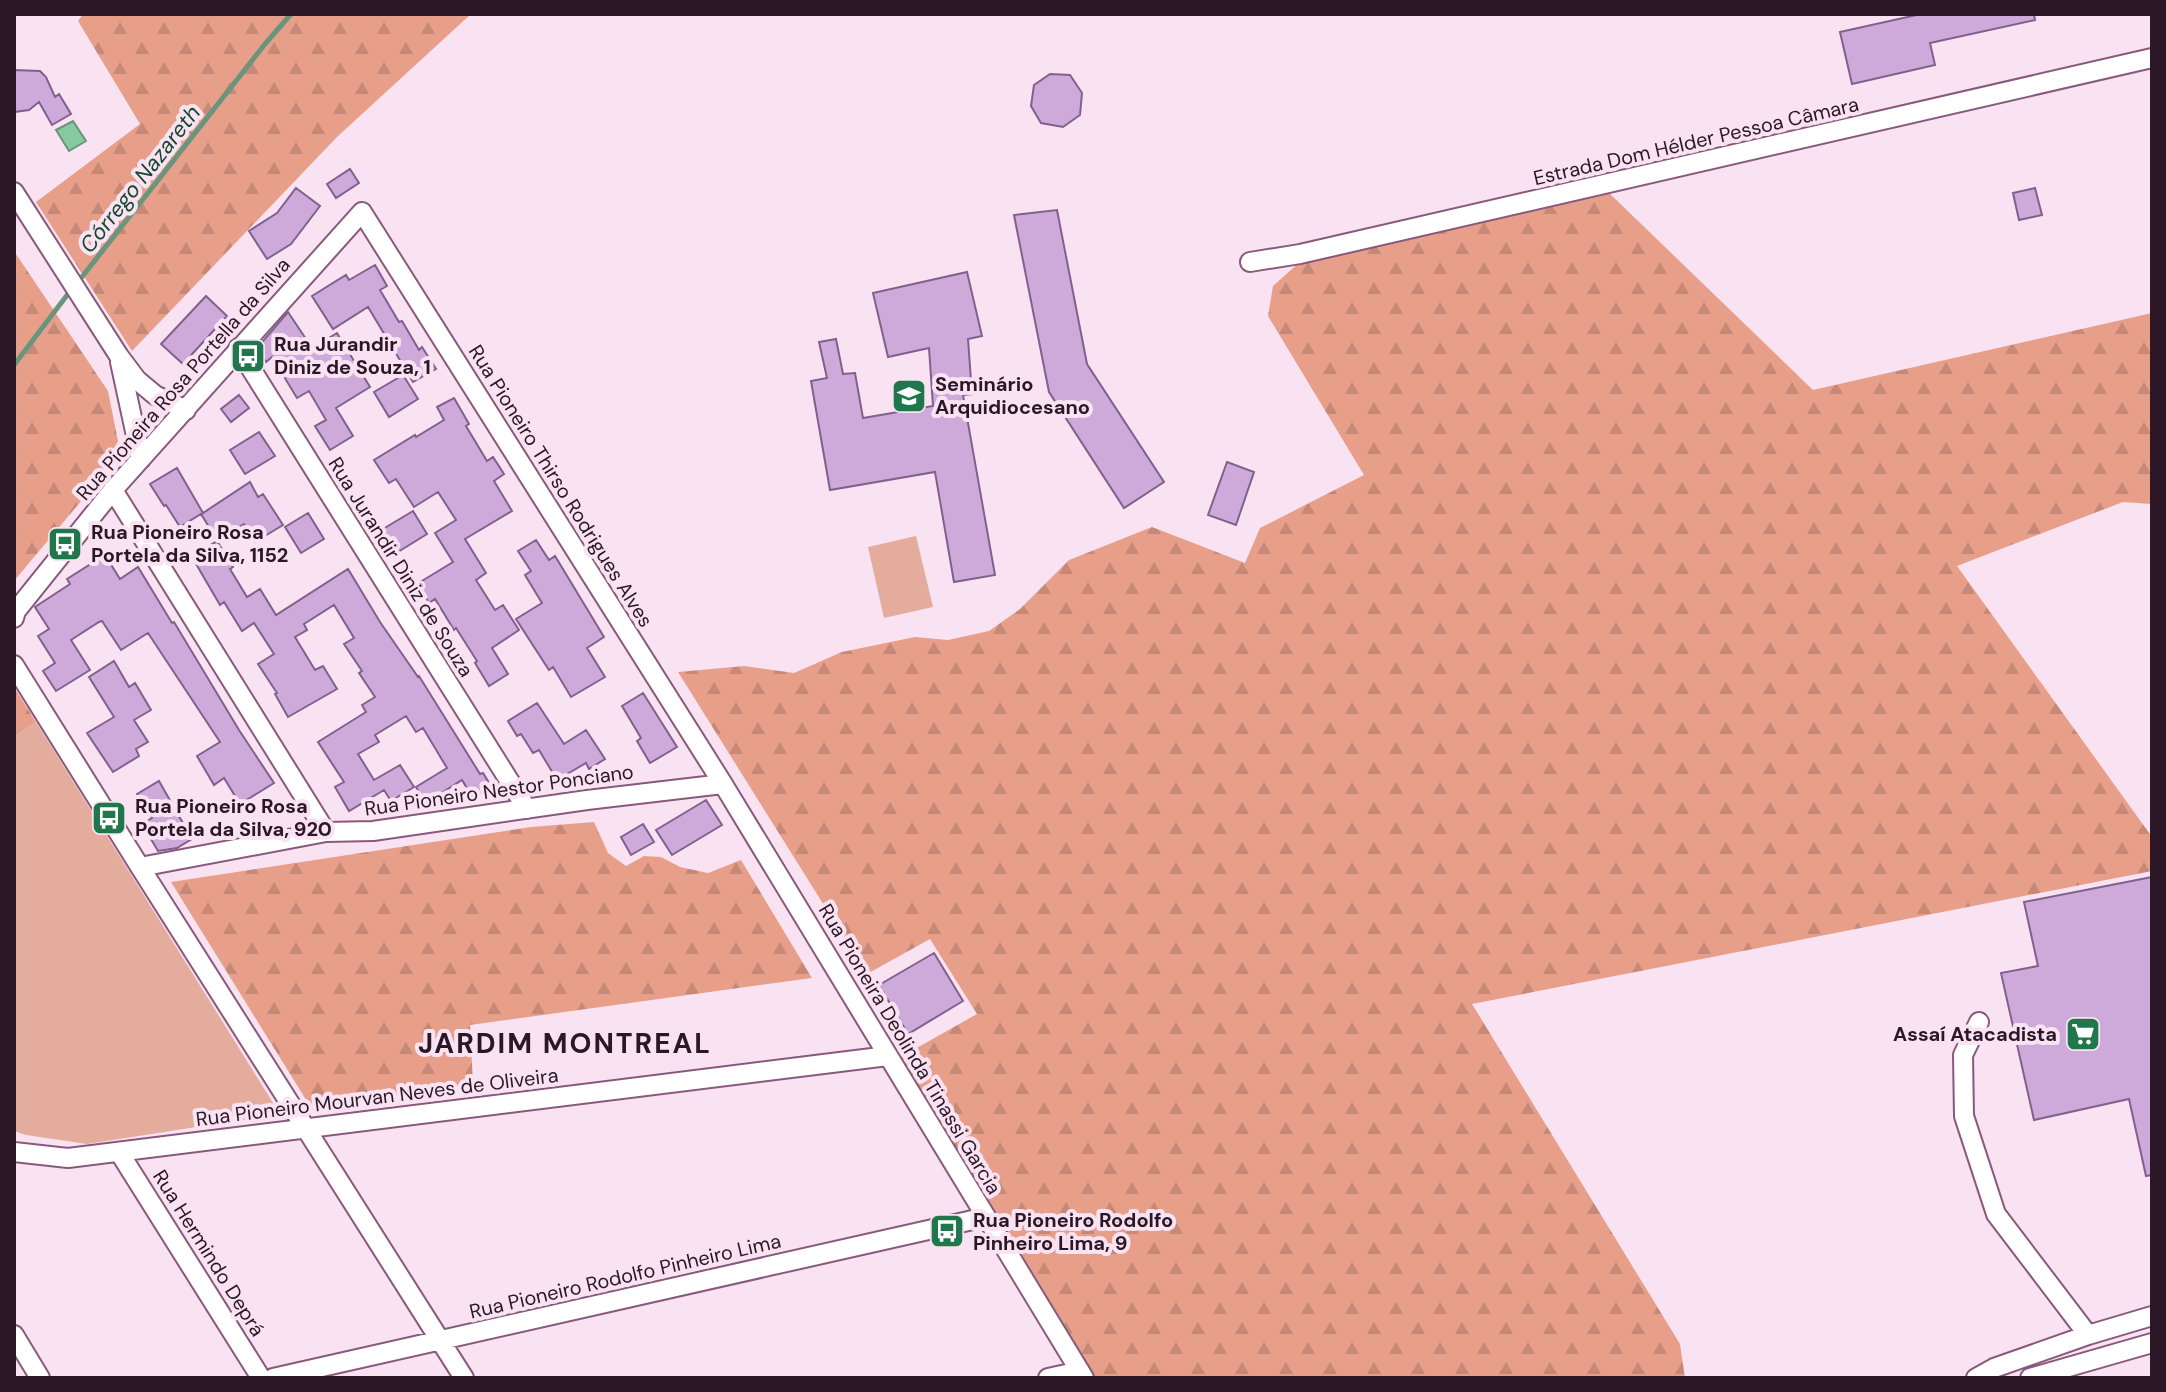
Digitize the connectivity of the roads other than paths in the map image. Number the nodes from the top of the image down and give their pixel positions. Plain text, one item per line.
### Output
1 (2152, 58) edge
2 (14, 192) edge
3 (362, 212) joint
4 (1250, 262) dead end
5 (238, 348) junction
6 (119, 356) junction
7 (186, 410) junction
8 (141, 459) junction
9 (113, 490) junction
10 (14, 618) edge
11 (14, 665) edge
12 (723, 784) junction
13 (527, 809) junction
14 (326, 832) junction
15 (140, 867) junction
16 (1979, 1022) dead end
17 (888, 1056) junction
18 (306, 1128) junction
19 (14, 1152) edge
20 (119, 1152) junction
21 (986, 1217) junction
22 (2152, 1316) edge
23 (14, 1335) edge
24 (2088, 1335) junction
25 (441, 1341) junction
26 (2152, 1343) edge
27 (1082, 1374) edge
28 (40, 1378) edge
29 (261, 1378) edge
30 (273, 1378) edge
31 (464, 1378) edge
32 (1048, 1378) edge
33 (1976, 1378) edge
34 (2030, 1378) edge

1 - 4 street, Estrada Dom Hélder Pessoa Câmara
2 - 6 street
3 - 5 street, Rua Pioneira Rosa Portella da Silva
3 - 12 street, Rua Pioneiro Thirso Rodrigues Alves
5 - 7 street, Rua Pioneira Rosa Portella da Silva
5 - 13 street, Rua Jurandir Diniz de Souza
6 - 7 street
6 - 8 street
7 - 8 street, Rua Pioneira Rosa Portella da Silva
8 - 9 street, Rua Pioneira Rosa Portella da Silva
9 - 10 street, Rua Pioneira Rosa Portella da Silva
9 - 14 street
11 - 15 street
12 - 13 street, Rua Pioneiro Nestor Ponciano
12 - 17 street, Rua Pioneira Deolinda Tinassi Garcia
13 - 14 street, Rua Pioneiro Nestor Ponciano
14 - 15 street, Rua Pioneiro Nestor Ponciano
15 - 18 street
16 - 24 street
17 - 18 street, Rua Pioneiro Mourvan Neves de Oliveira
17 - 21 street, Rua Pioneira Deolinda Tinassi Garcia
18 - 20 street, Rua Pioneiro Mourvan Neves de Oliveira
18 - 25 street
19 - 20 street, Rua Pioneiro Mourvan Neves de Oliveira
20 - 29 street, Rua Hermindo Deprá
21 - 25 street, Rua Pioneiro Rodolfo Pinheiro Lima
21 - 27 street, Rua Pioneira Deolinda Tinassi Garcia
22 - 24 street
23 - 28 street
24 - 33 street
25 - 30 street, Rua Pioneiro Rodolfo Pinheiro Lima
25 - 31 street
26 - 34 street
27 - 32 street

